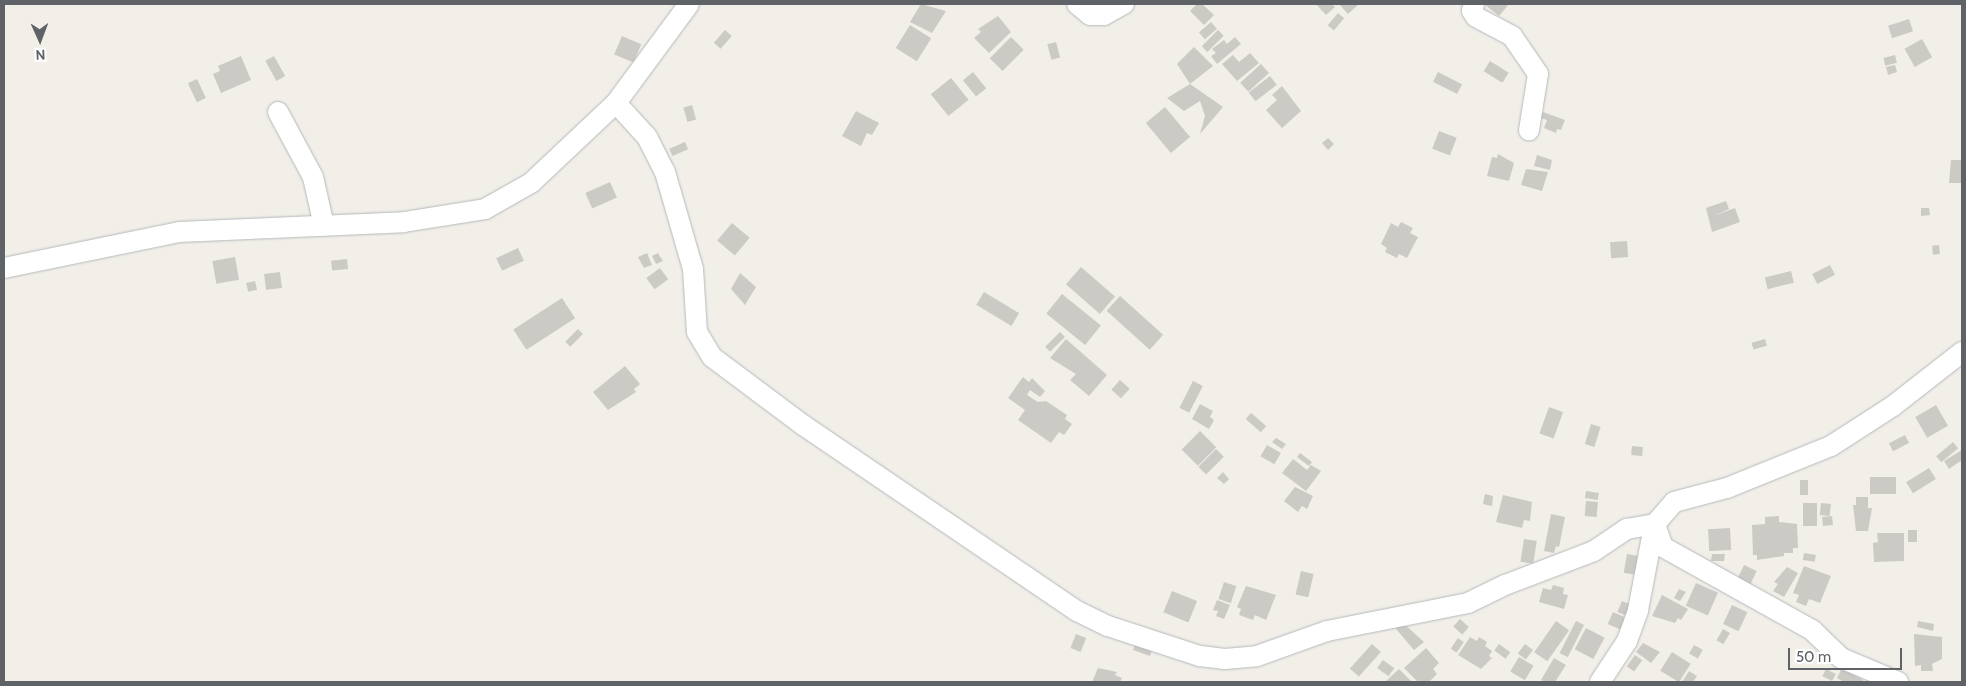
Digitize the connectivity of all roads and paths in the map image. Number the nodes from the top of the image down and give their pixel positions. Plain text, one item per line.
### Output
1 (689, 4) edge
2 (1077, 4) edge
3 (1124, 4) edge
4 (1474, 4) edge
5 (616, 103) junction
6 (278, 112) dead end
7 (1529, 130) dead end
8 (324, 226) junction
9 (4, 268) edge
10 (1962, 352) edge
11 (1655, 524) junction
12 (1600, 682) edge
13 (1898, 682) edge

1 - 5 street
2 - 3 street
4 - 7 street
5 - 8 street
5 - 11 street
6 - 8 street
8 - 9 street
10 - 11 street
11 - 12 street
11 - 13 street

